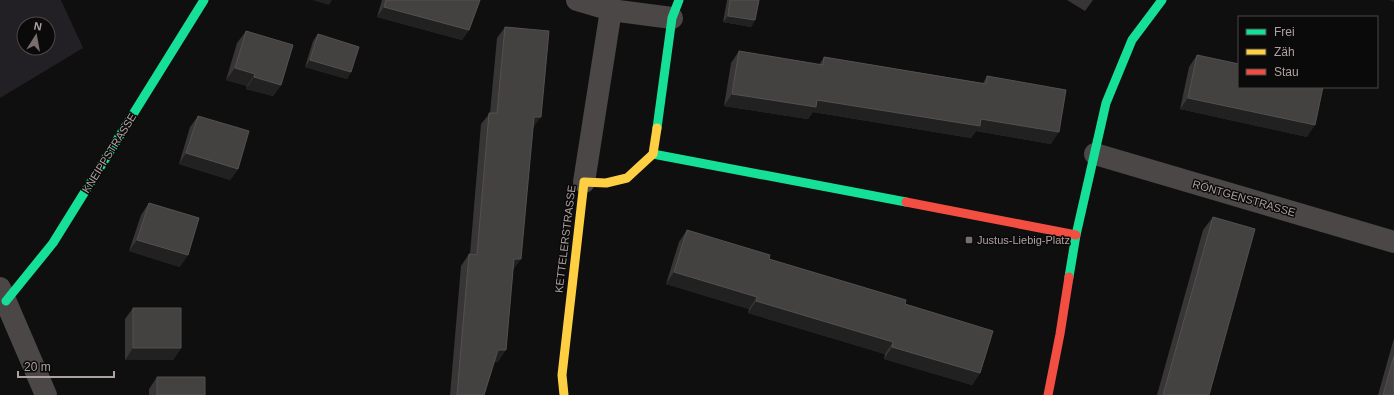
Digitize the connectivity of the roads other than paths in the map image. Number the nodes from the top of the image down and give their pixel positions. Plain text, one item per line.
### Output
1 (204, 0) edge
2 (577, 0) edge
3 (1162, 0) edge
4 (675, 9) edge
5 (611, 10) junction
6 (653, 154) junction
7 (1095, 154) junction
8 (584, 182) junction
9 (1076, 234) junction
10 (1394, 242) edge
11 (3, 294) edge
12 (46, 395) edge
13 (564, 395) edge
14 (1048, 395) edge

1 - 11 street, KNEIPPSTRASSE
2 - 5 street
3 - 7 street
4 - 5 street
4 - 6 street
5 - 8 street
6 - 8 street, KETTELERSTRASSE
6 - 9 street
7 - 9 street
7 - 10 street, RÖNTGENSTRASSE
8 - 13 street, KETTELERSTRASSE
9 - 14 street
11 - 12 street

